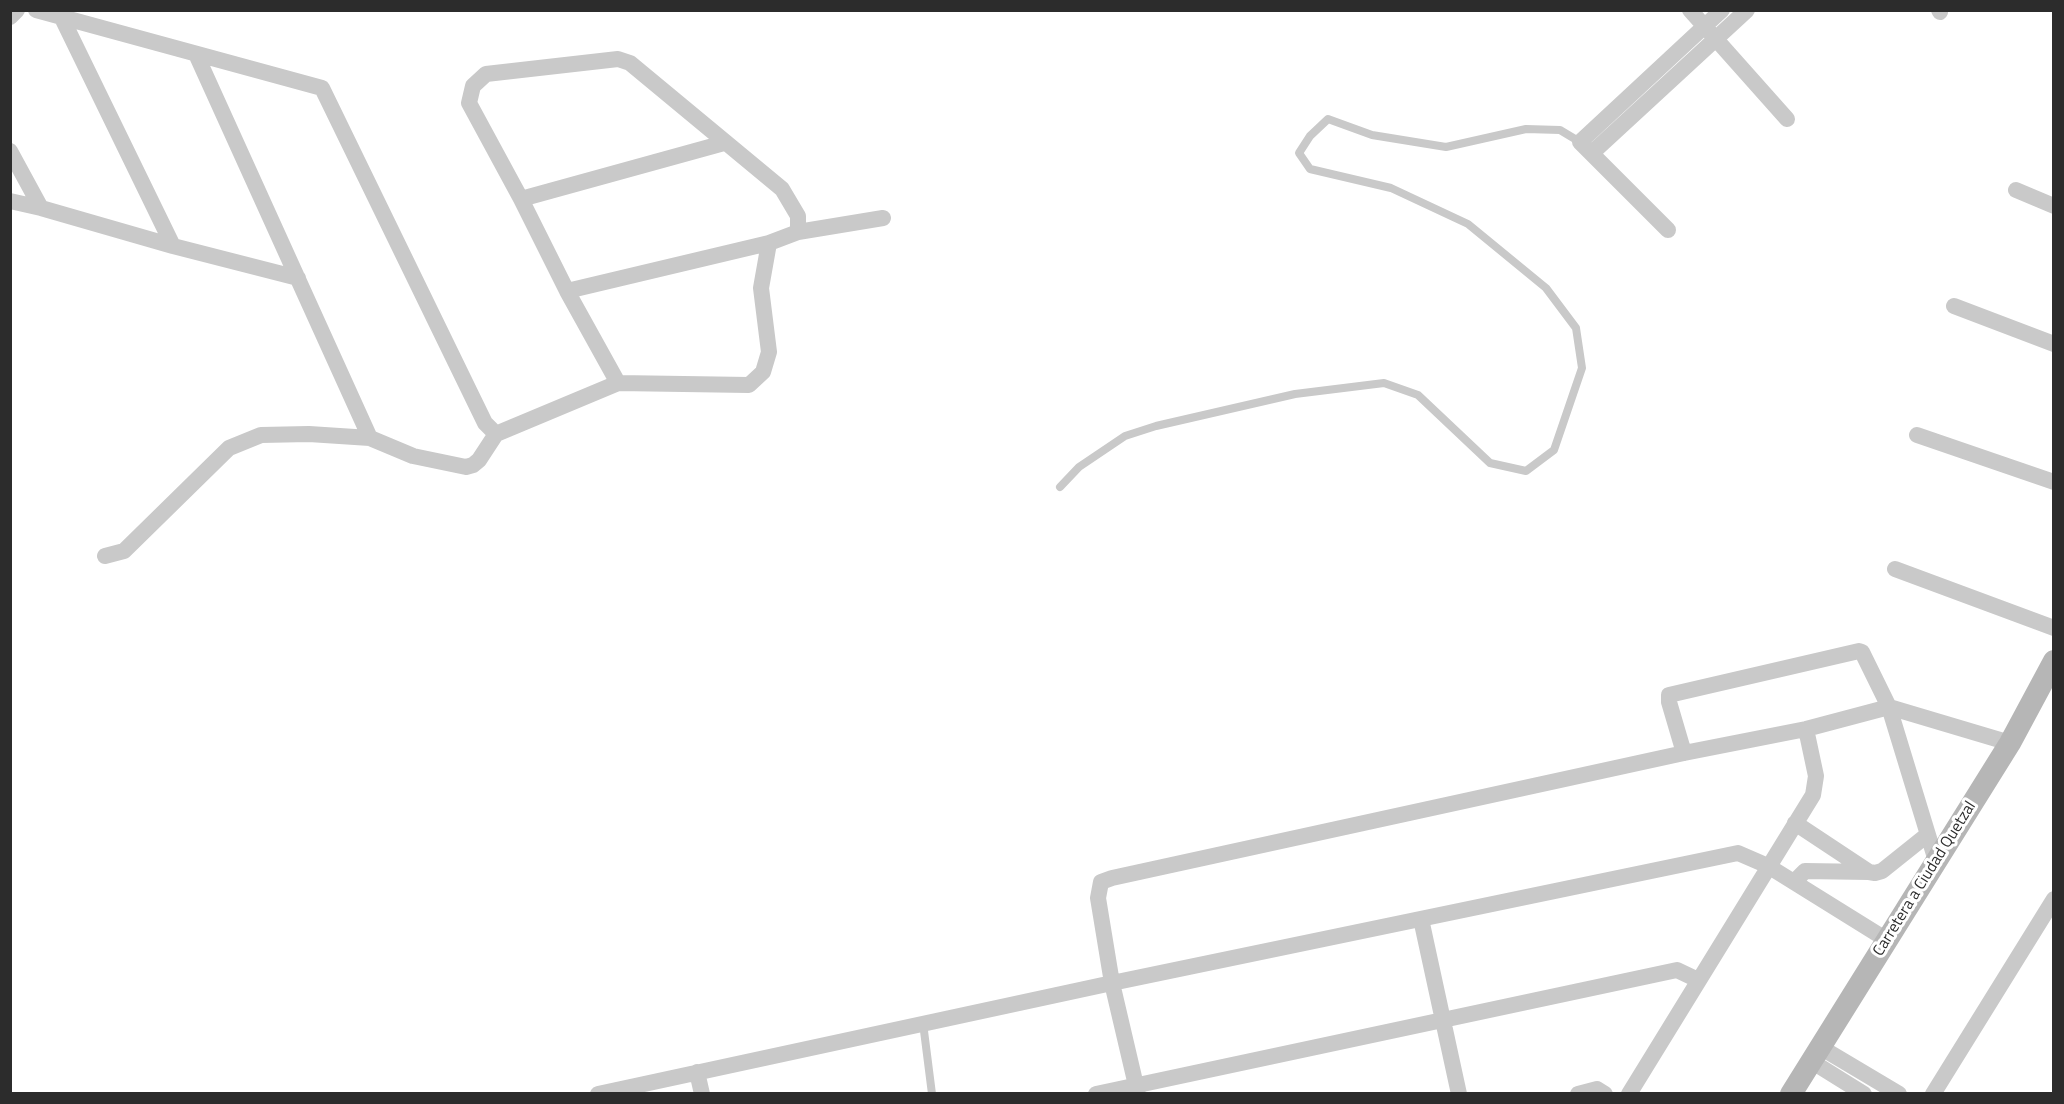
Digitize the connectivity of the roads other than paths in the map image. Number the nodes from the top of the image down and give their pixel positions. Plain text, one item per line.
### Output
1 (17, 10) edge
2 (36, 10) edge
3 (1690, 10) edge
4 (1722, 10) edge
5 (1747, 10) edge
6 (10, 17) edge
7 (62, 18) junction
8 (1710, 33) junction
9 (196, 54) junction
10 (1787, 119) dead end
11 (724, 143) junction
12 (1586, 147) junction
13 (10, 151) edge
14 (2016, 190) dead end
15 (521, 199) junction
16 (10, 201) edge
17 (2054, 206) edge
18 (41, 208) junction
19 (883, 218) dead end
20 (1668, 230) dead end
21 (798, 231) junction
22 (769, 243) junction
23 (173, 246) junction
24 (298, 278) junction
25 (567, 291) junction
26 (1954, 306) dead end
27 (2054, 344) edge
28 (618, 383) junction
29 (496, 434) junction
30 (1917, 435) dead end
31 (370, 438) junction
32 (2054, 482) edge
33 (1060, 487) dead end
34 (105, 555) dead end
35 (1895, 569) dead end
36 (2054, 628) edge
37 (2054, 660) edge
38 (1889, 707) junction
39 (1806, 729) junction
40 (2010, 743) junction
41 (1684, 753) junction
42 (1795, 823) junction
43 (1927, 835) junction
44 (1936, 861) junction
45 (1768, 866) junction
46 (1869, 872) junction
47 (1794, 882) junction
48 (2054, 899) edge
49 (1421, 919) junction
50 (1887, 940) junction
51 (1698, 980) junction
52 (1112, 983) junction
53 (1443, 1020) junction
54 (923, 1023) junction
55 (1815, 1054) junction
56 (697, 1072) junction
57 (1137, 1089) edge
58 (598, 1094) edge
59 (702, 1094) edge
60 (932, 1094) edge
61 (1096, 1094) edge
62 (1459, 1094) edge
63 (1578, 1094) edge
64 (1605, 1094) edge
65 (1629, 1094) edge
66 (1791, 1094) edge
67 (1864, 1094) edge
68 (1899, 1094) edge
69 (1933, 1094) edge

1 - 6 street
2 - 7 street
3 - 8 street
4 - 8 street
5 - 8 street
7 - 9 street
7 - 23 street
8 - 10 street
8 - 12 street
9 - 24 street
9 - 29 street
11 - 15 street
11 - 15 street
11 - 21 street
12 - 20 street
12 - 33 lane
13 - 18 street
14 - 17 street
15 - 25 street
16 - 18 street
18 - 23 street
19 - 21 street
21 - 22 street
22 - 25 street
22 - 28 street
23 - 24 street
24 - 31 street
25 - 28 street
26 - 27 street
28 - 29 street
29 - 31 street
30 - 32 street
31 - 34 street
35 - 36 street
37 - 40 main road, Carretera a Ciudad Quetzal
38 - 39 street
38 - 40 street
38 - 41 street
38 - 43 street
39 - 41 street
39 - 42 street
40 - 44 main road, Carretera a Ciudad Quetzal
41 - 52 street
42 - 45 street
42 - 46 street
43 - 44 street
43 - 46 street
44 - 50 main road, Carretera a Ciudad Quetzal
45 - 47 street
45 - 49 street
45 - 51 street
46 - 47 street
47 - 50 street
48 - 69 street
49 - 52 street
49 - 53 street
50 - 55 main road, Carretera a Ciudad Quetzal
51 - 53 street
51 - 65 street
52 - 54 street
52 - 57 street
53 - 57 street
53 - 62 street
54 - 56 street
54 - 60 lane
55 - 66 main road, Carretera a Ciudad Quetzal
55 - 67 street
55 - 68 street
56 - 58 street
56 - 59 street
57 - 61 street
63 - 64 street

